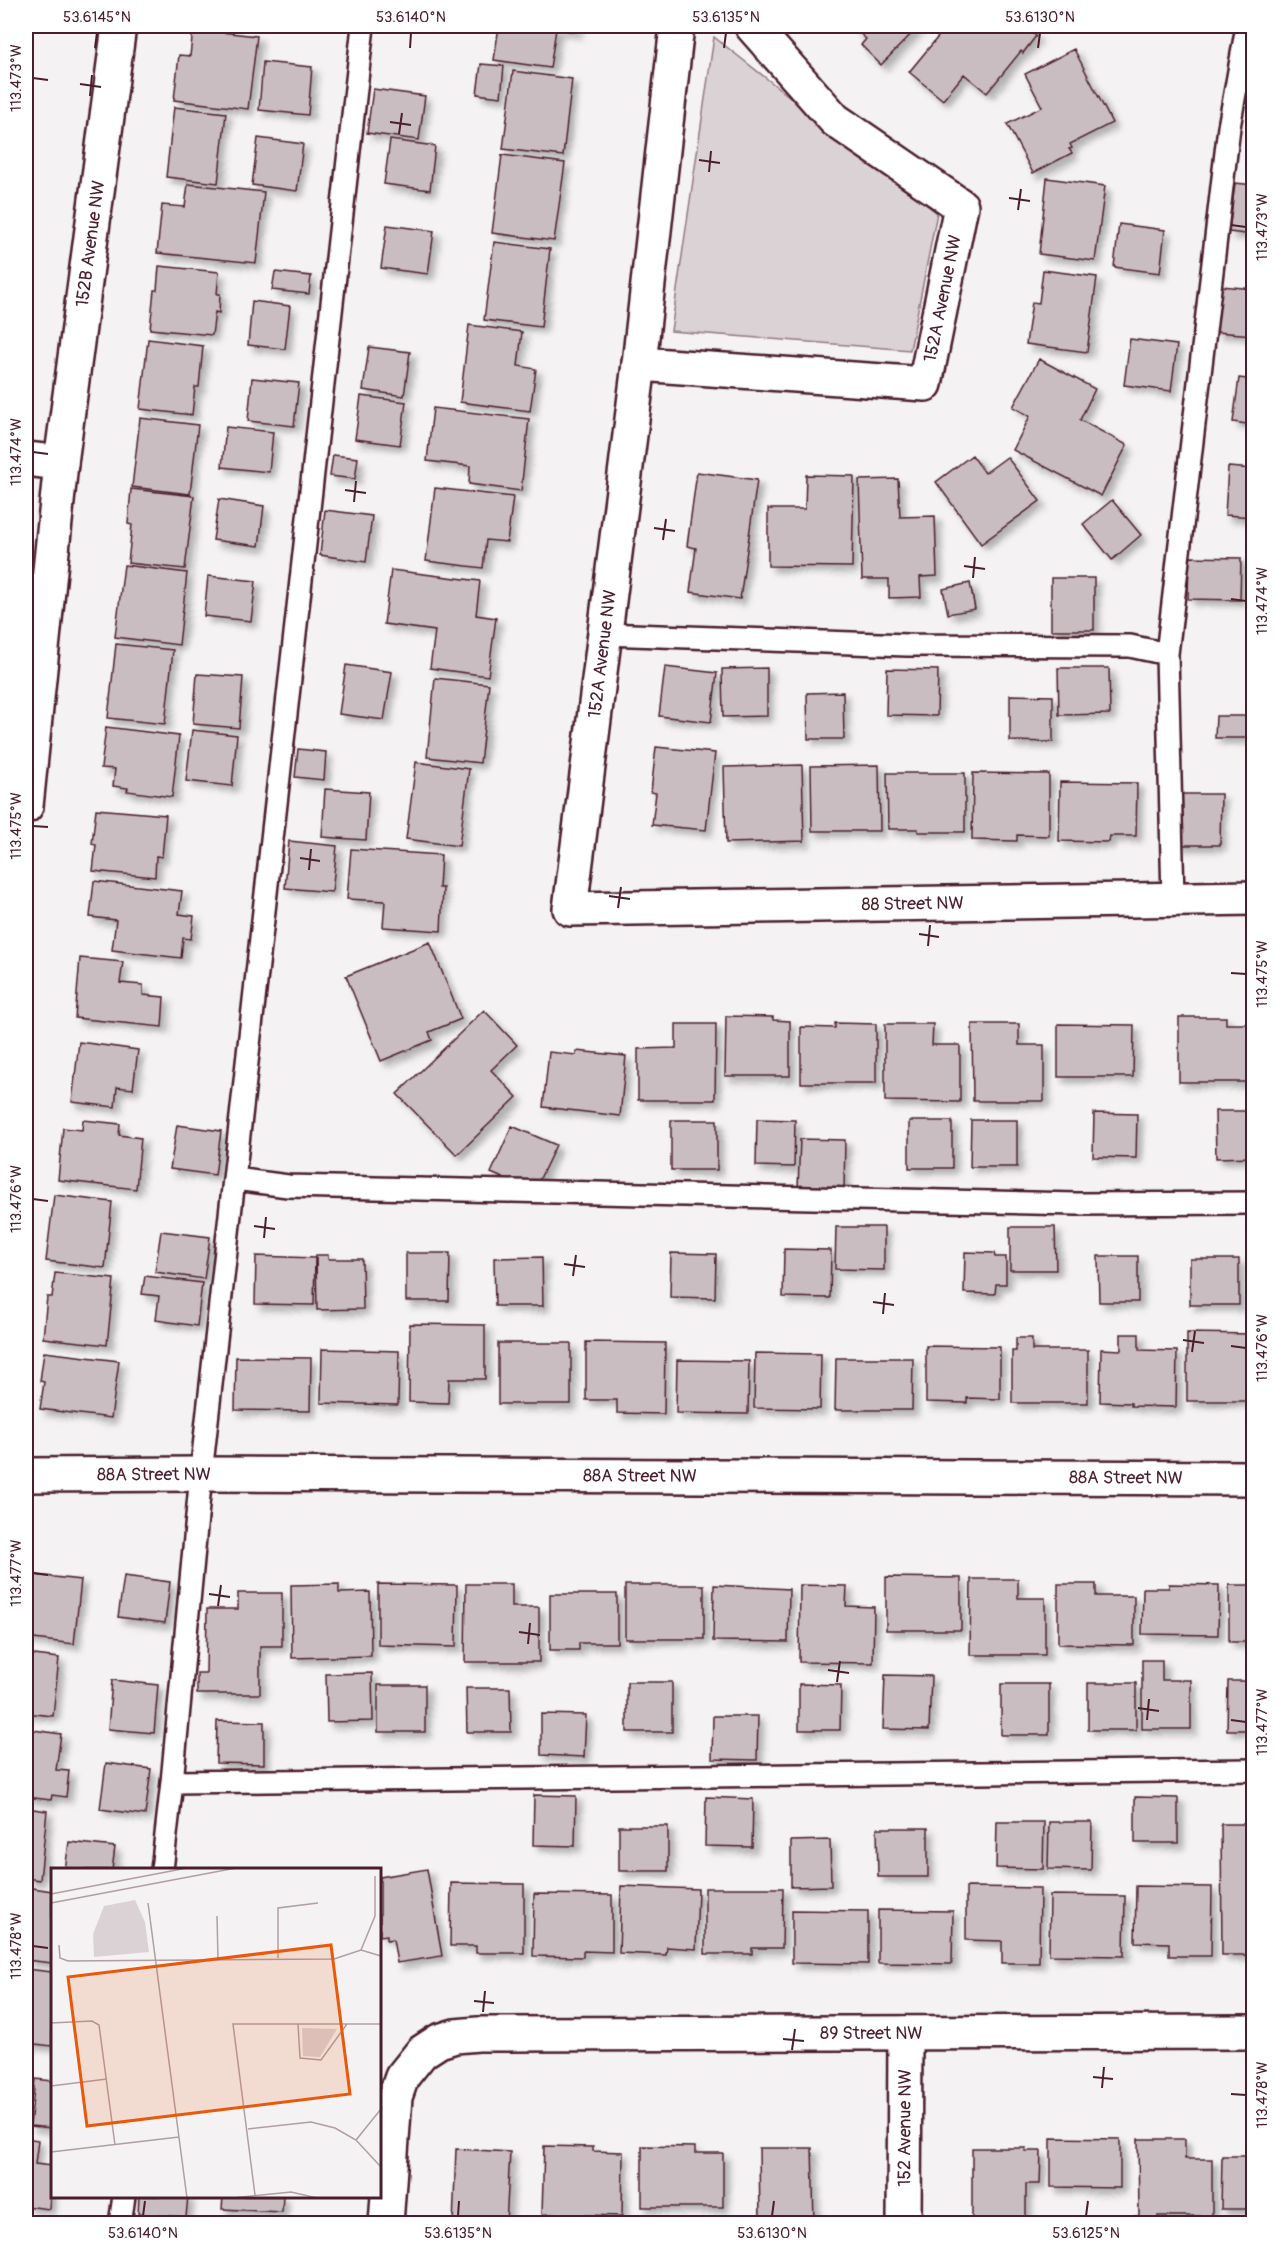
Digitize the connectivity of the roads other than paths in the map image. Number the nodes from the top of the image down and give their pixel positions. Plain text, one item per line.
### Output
1 (119, 26) edge
2 (363, 26) edge
3 (677, 26) edge
4 (752, 26) edge
5 (1247, 26) edge
6 (639, 364) junction
7 (26, 459) edge
8 (61, 463) junction
9 (604, 634) junction
10 (1167, 654) junction
11 (26, 806) edge
12 (1254, 898) edge
13 (1173, 899) junction
14 (570, 909) joint
15 (235, 1179) junction
16 (1254, 1203) edge
17 (201, 1474) junction
18 (26, 1475) edge
19 (1254, 1478) edge
20 (1254, 1770) edge
21 (172, 1782) junction
22 (162, 1868) edge
23 (1254, 2032) edge
24 (905, 2033) junction
25 (123, 2198) edge
26 (120, 2223) edge
27 (386, 2223) edge
28 (904, 2223) edge

1 - 8 street, 152B Avenue NW
2 - 15 lane
3 - 6 street, 152A Avenue NW
4 - 6 street, 152A Avenue NW
5 - 10 lane
6 - 9 street, 152A Avenue NW
7 - 8 street
8 - 11 street, 152B Avenue NW
9 - 10 lane
9 - 14 street, 152A Avenue NW
10 - 13 lane
12 - 13 street, 88 Street NW
13 - 14 street, 88 Street NW
15 - 16 lane
15 - 17 lane
17 - 18 street, 88A Street NW
17 - 19 street, 88A Street NW
17 - 21 lane
20 - 21 lane
21 - 22 lane
23 - 24 street, 89 Street NW
24 - 27 street, 89 Street NW
24 - 28 street, 152 Avenue NW
25 - 26 lane

